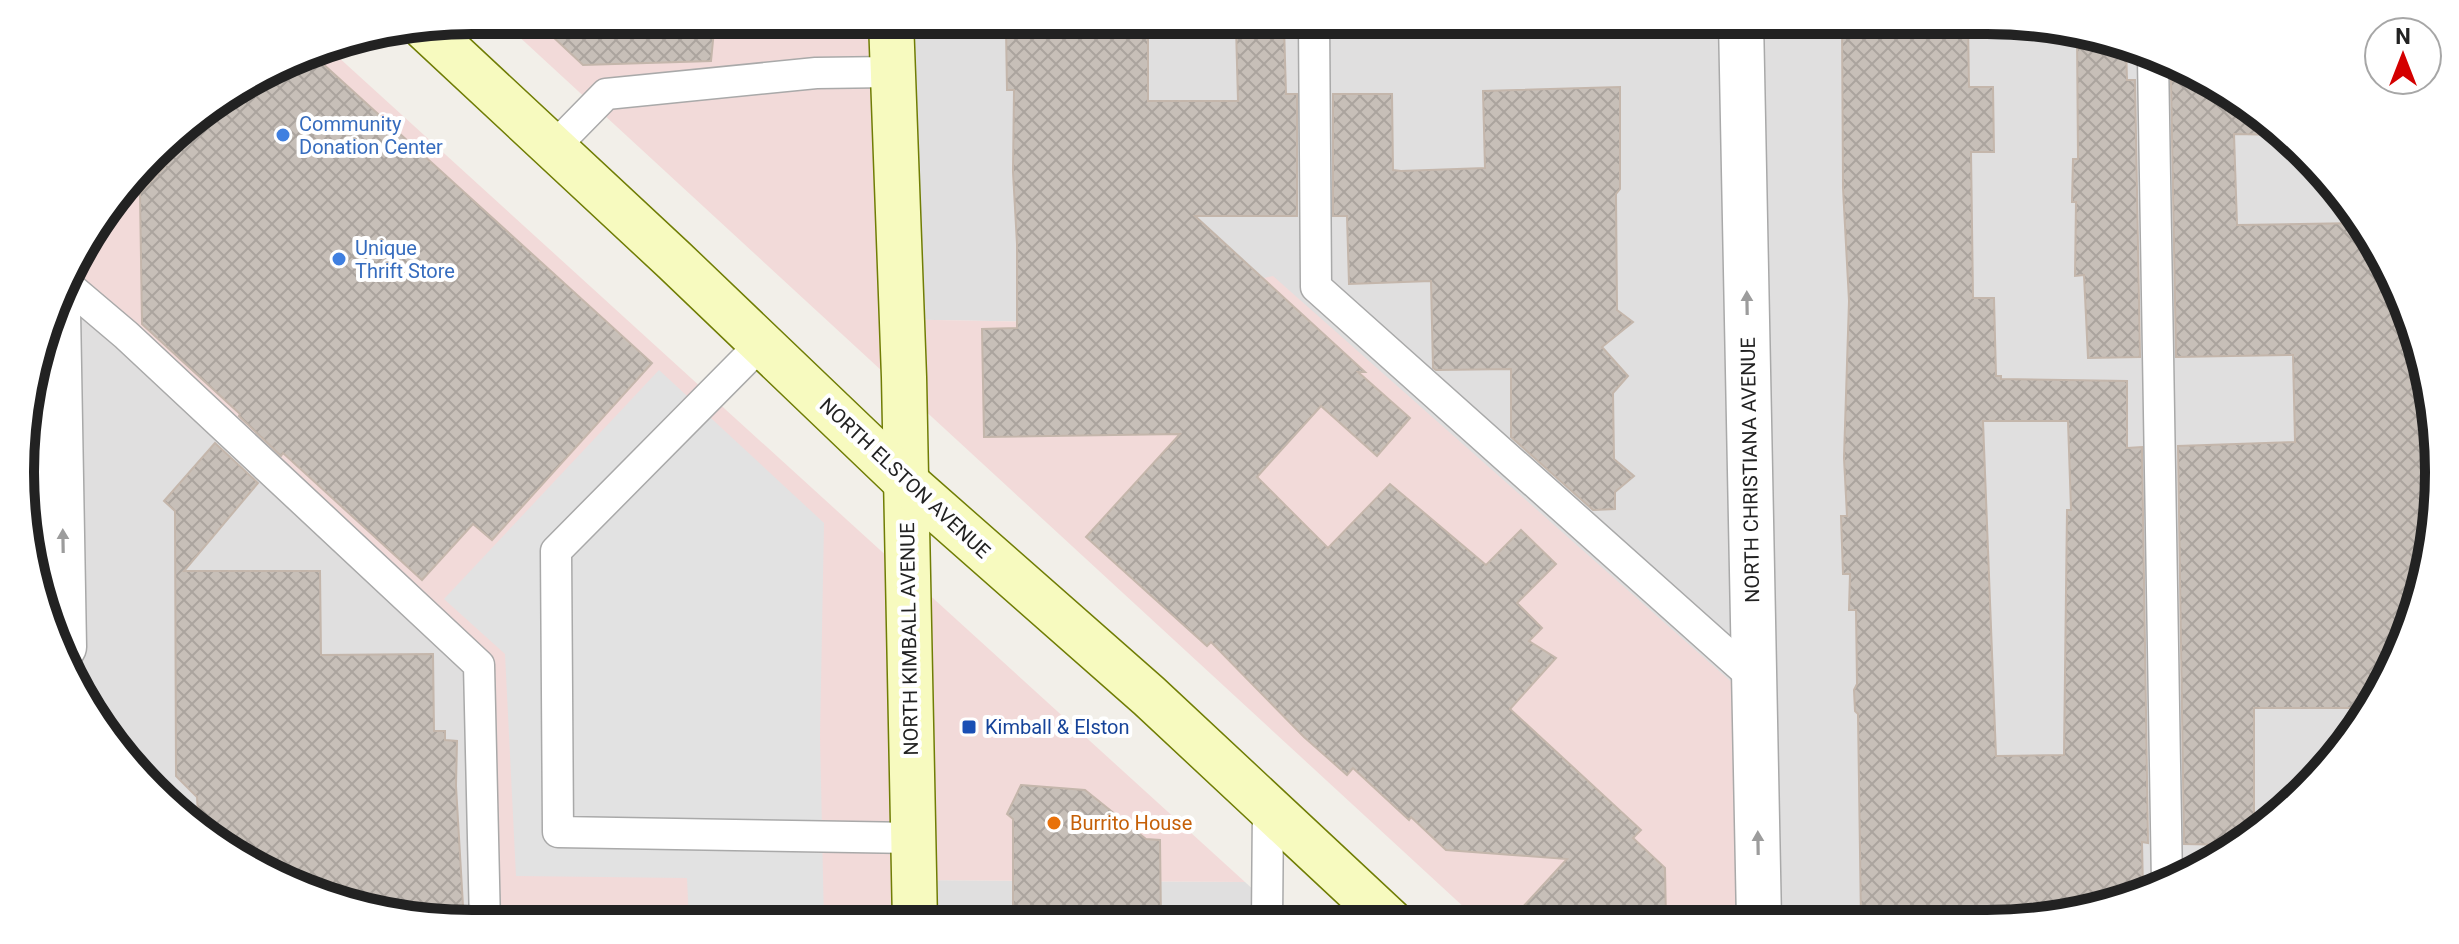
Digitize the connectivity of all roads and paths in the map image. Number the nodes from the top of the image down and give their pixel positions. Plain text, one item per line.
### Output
1 (891, 34) edge
2 (1314, 34) edge
3 (1741, 34) edge
4 (434, 36) edge
5 (2153, 66) edge
6 (891, 72) junction
7 (553, 148) junction
8 (73, 290) edge
9 (58, 328) edge
10 (761, 344) junction
11 (906, 482) junction
12 (64, 631) edge
13 (1755, 679) junction
14 (1268, 806) junction
15 (913, 838) junction
16 (2167, 872) edge
17 (485, 910) edge
18 (915, 910) edge
19 (1267, 910) edge
20 (1378, 910) edge
21 (1759, 910) edge

1 - 6 main road, NORTH KIMBALL AVENUE
2 - 13 lane
13 -> 3 street, NORTH CHRISTIANA AVENUE
4 - 7 main road, NORTH ELSTON AVENUE
5 - 16 lane
6 - 7 lane
6 - 11 main road, NORTH KIMBALL AVENUE
7 - 10 main road, NORTH ELSTON AVENUE
8 - 17 lane
12 -> 9 street
10 - 11 main road, NORTH ELSTON AVENUE
10 - 15 lane
11 - 14 main road, NORTH ELSTON AVENUE
11 - 15 main road, NORTH KIMBALL AVENUE
21 -> 13 street, NORTH CHRISTIANA AVENUE
14 - 19 lane
14 - 20 main road, NORTH ELSTON AVENUE
15 - 18 main road, NORTH KIMBALL AVENUE

